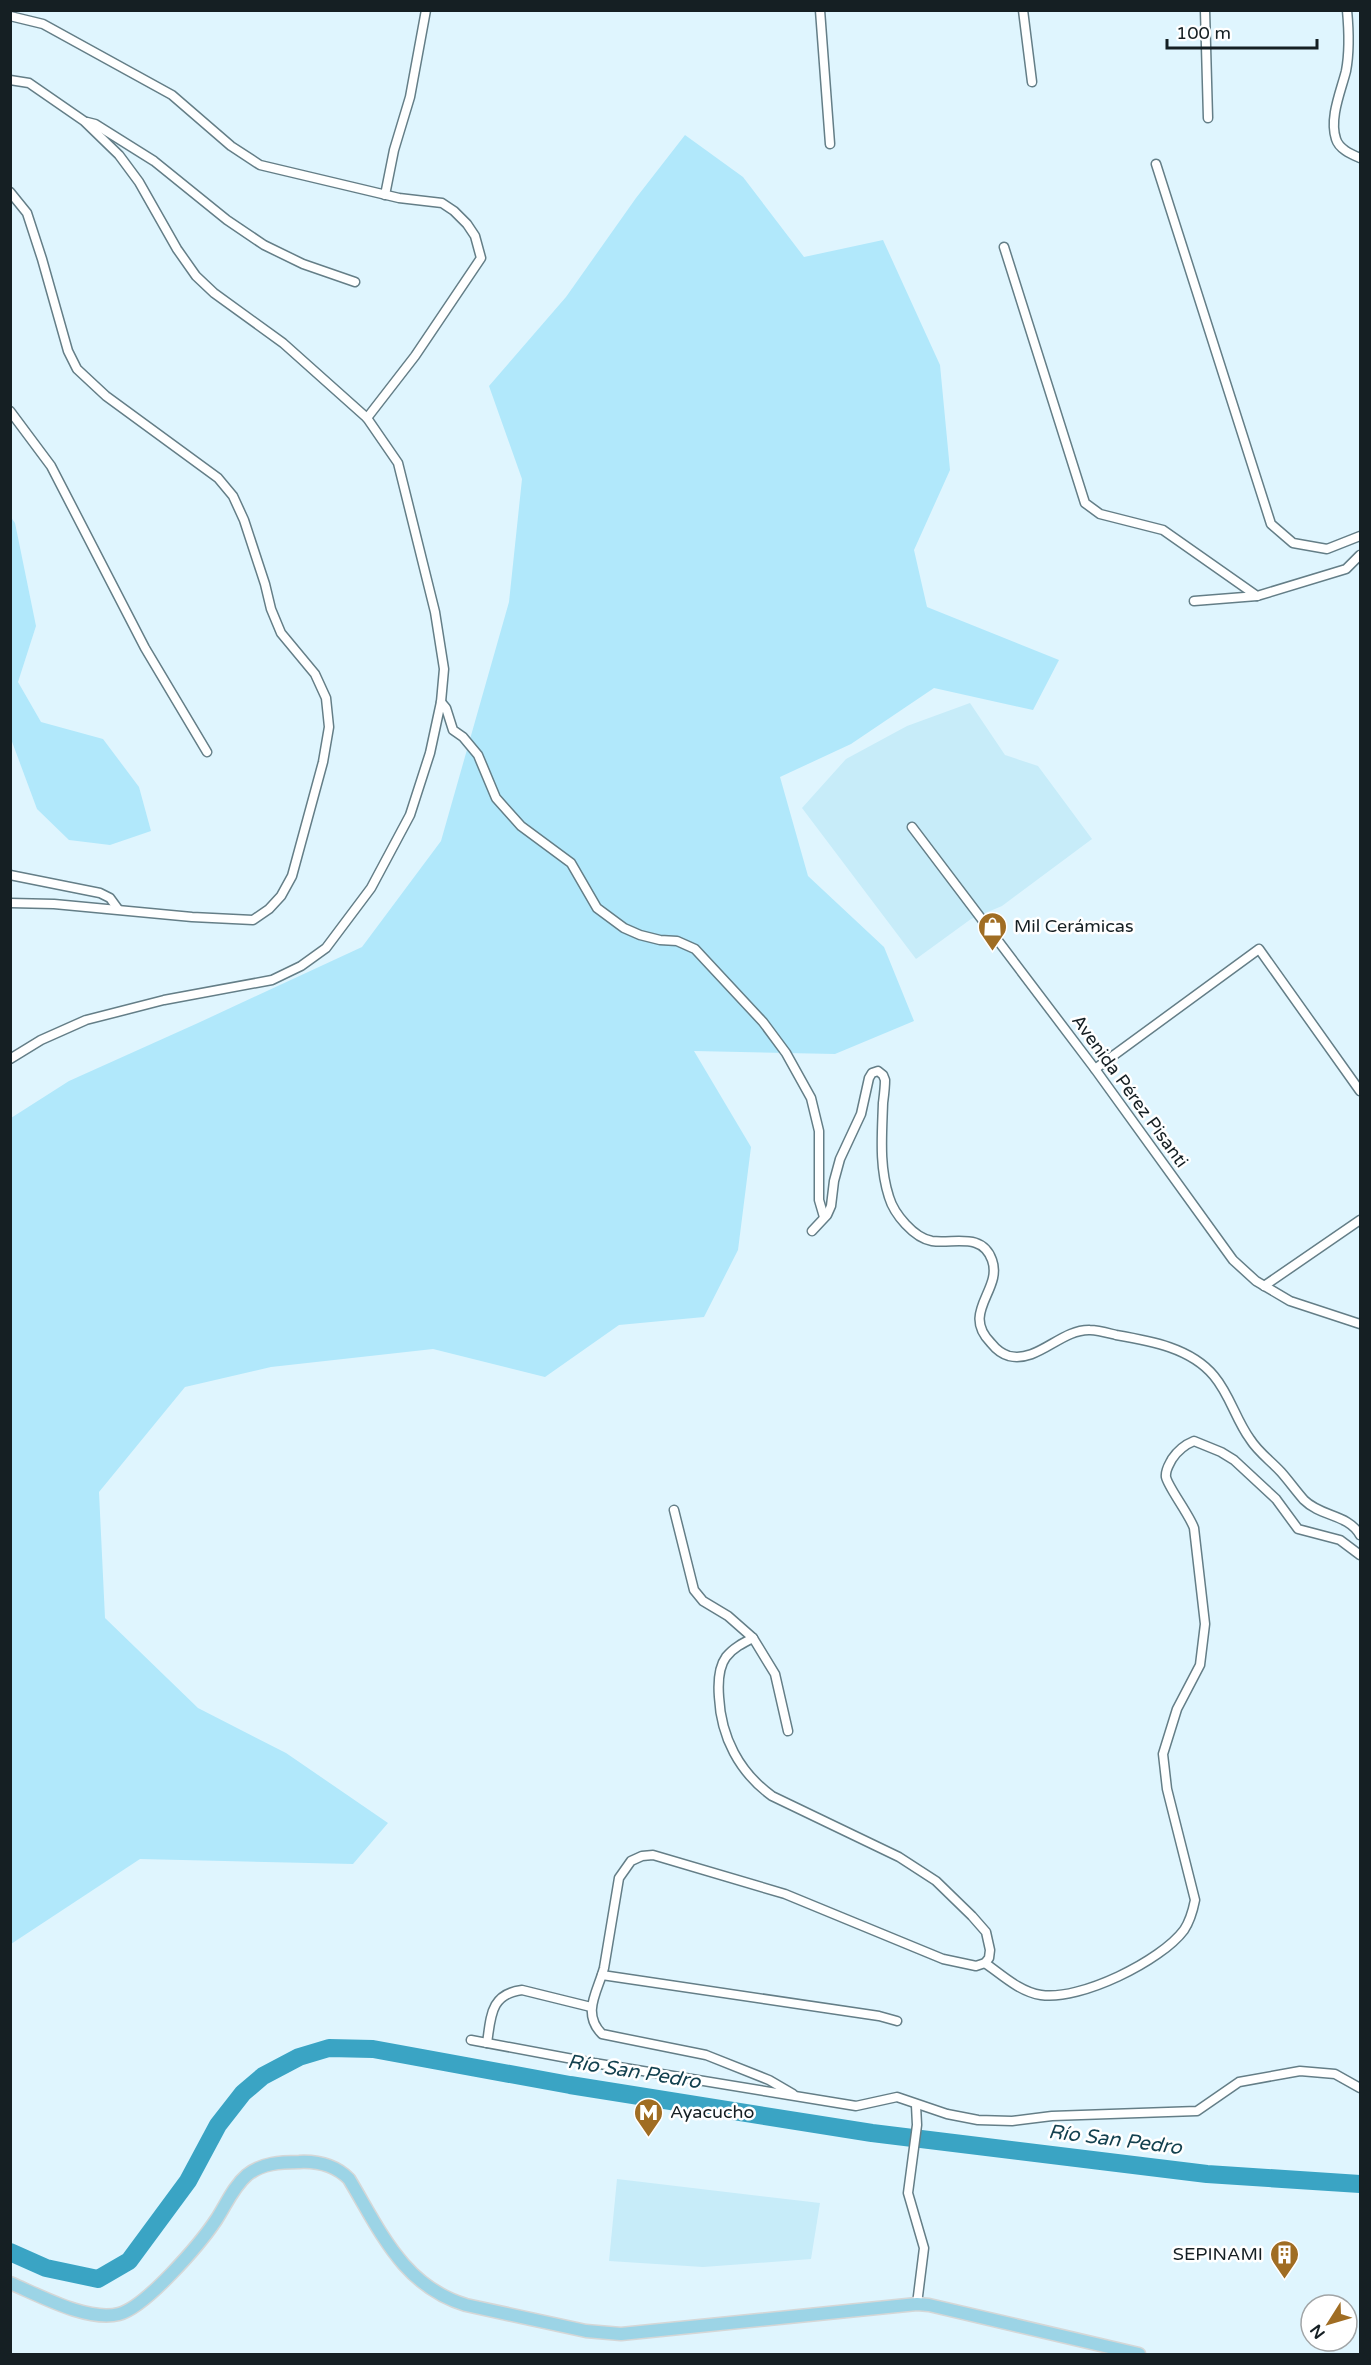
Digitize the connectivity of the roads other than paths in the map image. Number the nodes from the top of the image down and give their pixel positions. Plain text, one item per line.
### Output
1 (426, 10) edge
2 (820, 10) edge
3 (1023, 10) edge
4 (1204, 10) edge
5 (1347, 10) edge
6 (10, 16) edge
7 (10, 80) edge
8 (1032, 82) dead end
9 (1208, 118) dead end
10 (84, 121) junction
11 (830, 144) dead end
12 (1360, 158) edge
13 (1156, 164) dead end
14 (10, 192) edge
15 (385, 195) junction
16 (1004, 247) dead end
17 (355, 282) dead end
18 (10, 411) edge
19 (367, 418) junction
20 (1360, 536) edge
21 (1360, 555) edge
22 (1257, 596) junction
23 (1194, 601) dead end
24 (441, 702) junction
25 (207, 752) dead end
26 (912, 827) dead end
27 (10, 875) edge
28 (10, 903) edge
29 (118, 909) junction
30 (10, 1059) edge
31 (1095, 1069) junction
32 (1360, 1091) edge
33 (824, 1217) junction
34 (1360, 1220) edge
35 (812, 1231) dead end
36 (1264, 1286) junction
37 (1360, 1324) edge
38 (674, 1510) dead end
39 (1360, 1535) edge
40 (1360, 1555) edge
41 (753, 1638) junction
42 (788, 1731) dead end
43 (985, 1963) junction
44 (602, 1976) junction
45 (591, 2007) junction
46 (897, 2020) dead end
47 (471, 2040) dead end
48 (487, 2043) junction
49 (1360, 2088) edge
50 (793, 2094) junction
51 (916, 2105) junction
52 (10, 2283) edge
53 (917, 2304) junction
54 (1104, 2350) edge
55 (1122, 2352) edge
56 (1139, 2355) edge

1 - 15 street
2 - 11 street
3 - 8 street
4 - 9 street
5 - 12 street
6 - 15 street
7 - 10 street
10 - 17 street
10 - 19 street
13 - 20 street
14 - 29 street
15 - 19 street
16 - 22 street
18 - 25 street
19 - 24 street
21 - 22 street
22 - 23 street
24 - 30 street
24 - 33 street
26 - 31 street, Avenida Pérez Pisanti
27 - 29 street
28 - 29 street
31 - 32 street
31 - 36 street, Avenida Pérez Pisanti
33 - 35 street
33 - 39 street
34 - 36 street
36 - 37 street, Avenida Pérez Pisanti
38 - 41 street
40 - 43 street
41 - 42 street
41 - 43 street
43 - 44 street
44 - 45 street
44 - 46 street
45 - 48 street
45 - 50 street
47 - 48 street
48 - 50 street
49 - 51 street
50 - 51 street
51 - 53 street
52 - 53 main road
53 - 54 main road
54 - 55 main road
55 - 56 main road

